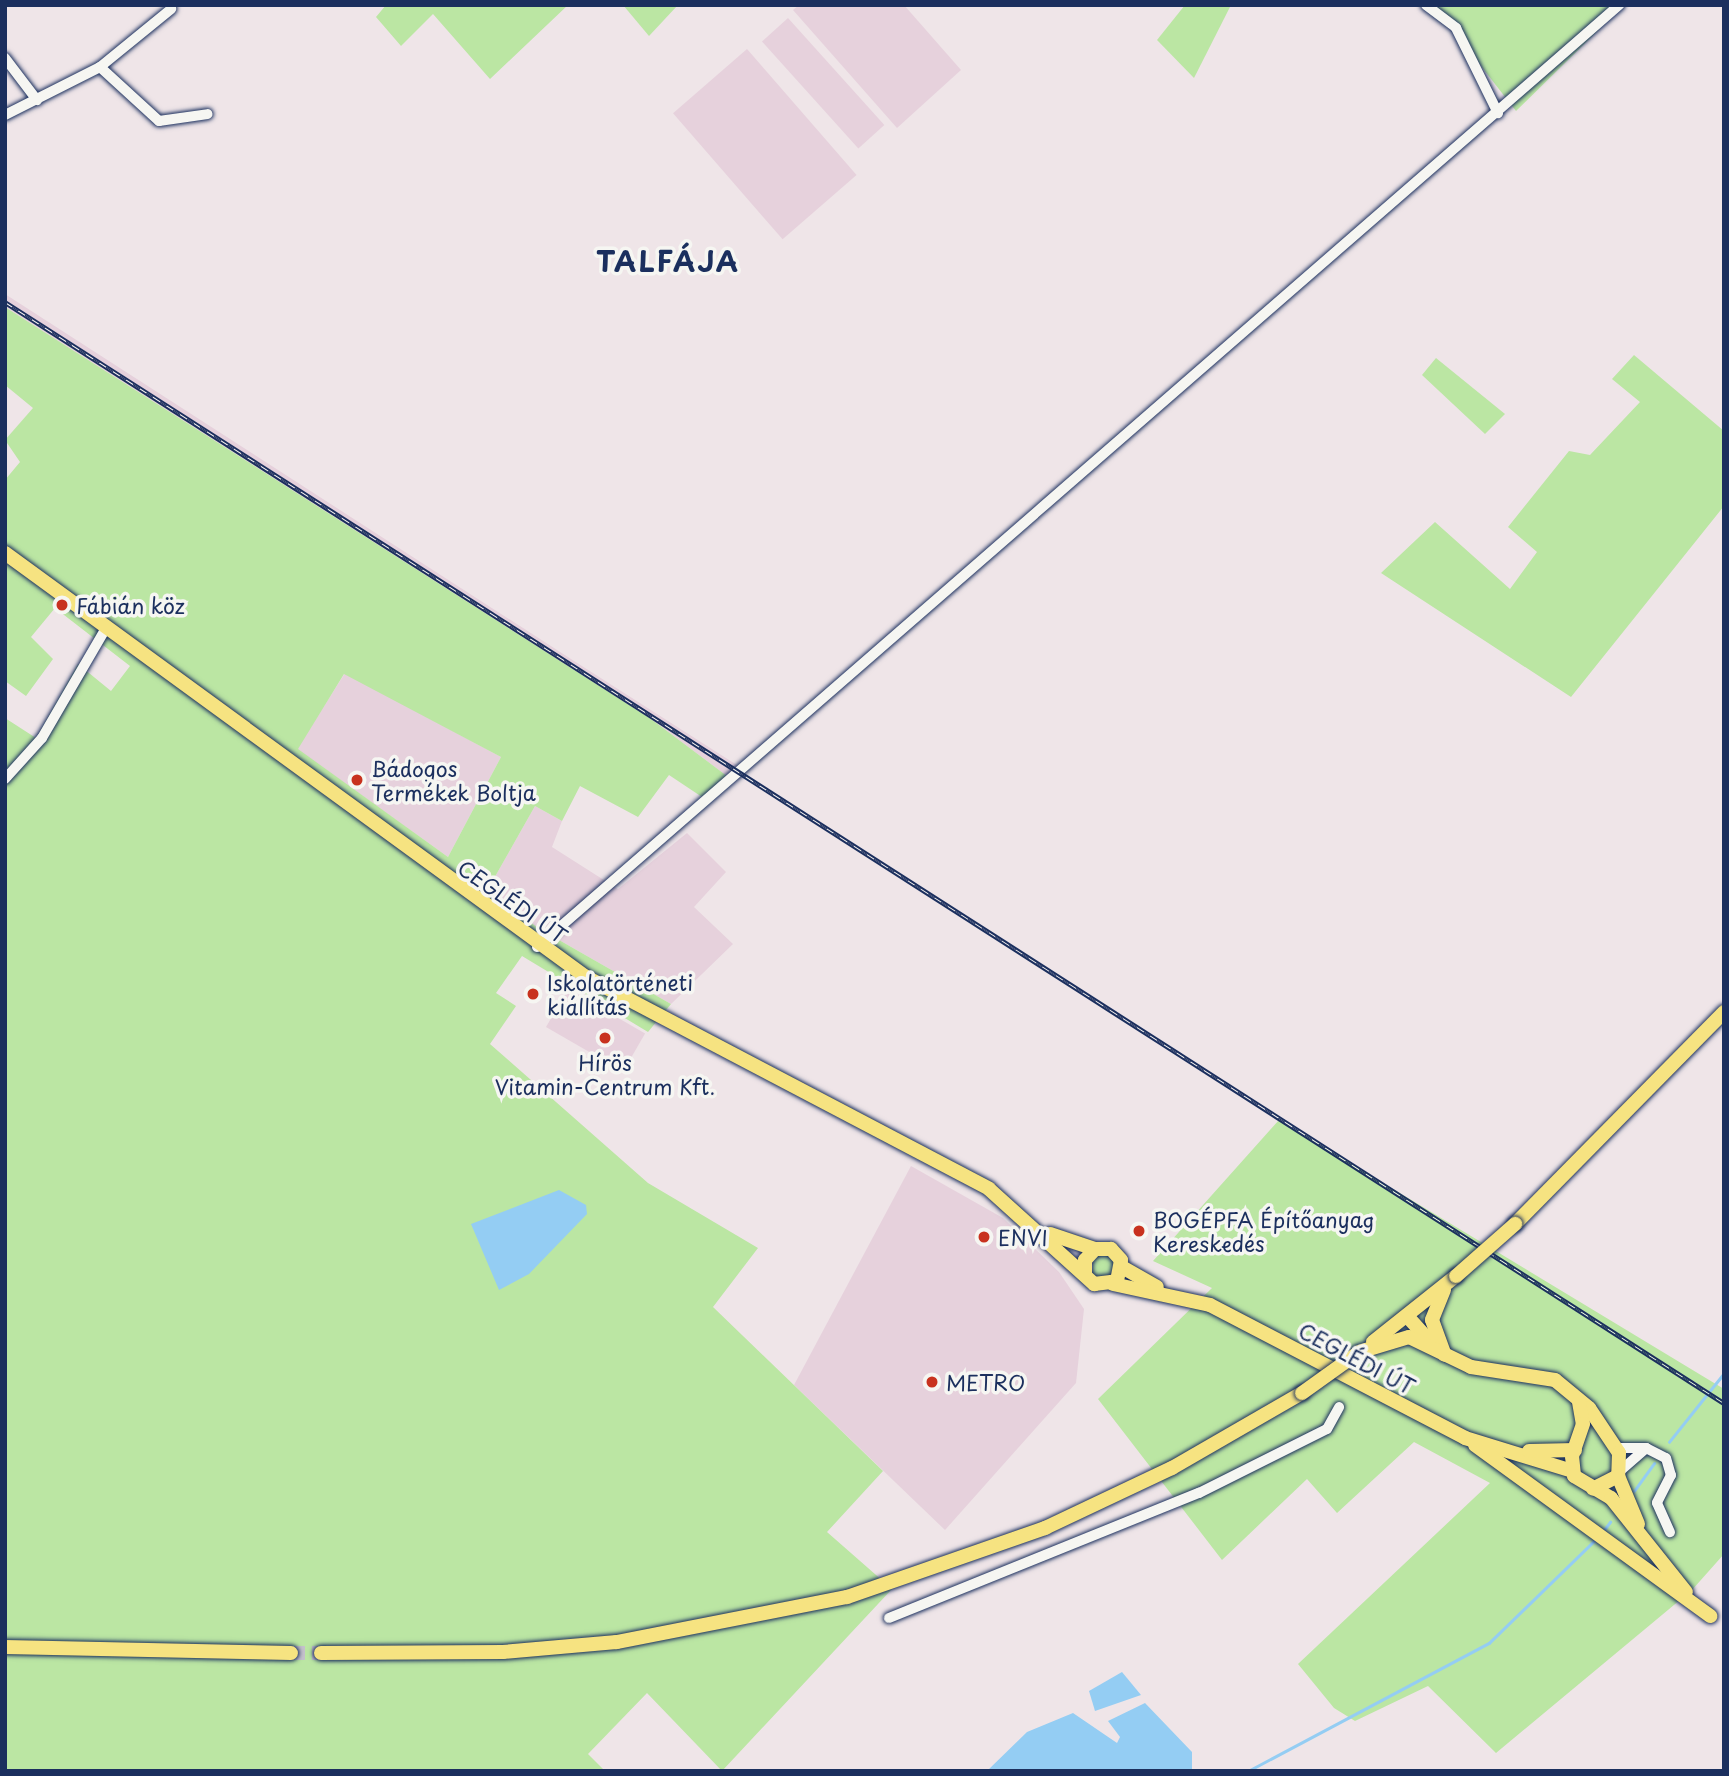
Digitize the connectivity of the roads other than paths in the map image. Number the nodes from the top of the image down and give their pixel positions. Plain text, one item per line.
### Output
1 (1426, 5) edge
2 (1619, 5) edge
3 (171, 9) dead end
4 (5, 58) edge
5 (100, 67) junction
6 (37, 100) junction
7 (1498, 113) junction
8 (208, 114) dead end
9 (5, 115) edge
10 (5, 553) edge
11 (106, 628) junction
12 (5, 779) edge
13 (537, 947) junction
14 (1724, 1012) edge
15 (1034, 1224) junction
16 (1095, 1249) junction
17 (1122, 1267) junction
18 (1085, 1274) junction
19 (1451, 1280) junction
20 (1113, 1284) junction
21 (1177, 1296) junction
22 (1407, 1316) junction
23 (1357, 1354) junction
24 (1446, 1356) junction
25 (1577, 1395) junction
26 (1339, 1407) dead end
27 (1465, 1438) junction
28 (1614, 1446) junction
29 (1577, 1448) junction
30 (1646, 1448) junction
31 (1520, 1451) junction
32 (1572, 1471) junction
33 (1619, 1474) junction
34 (1593, 1489) junction
35 (1670, 1532) dead end
36 (1662, 1567) junction
37 (1710, 1616) junction
38 (889, 1618) dead end
39 (1724, 1626) edge
40 (5, 1647) edge
41 (291, 1653) tunnel mouth
42 (321, 1653) tunnel mouth

1 - 7 street
2 - 7 street
3 - 5 street
4 - 6 street
5 - 6 street
5 - 8 street
6 - 9 street
7 - 13 street
10 - 11 main road, CEGLÉDI ÚT
11 - 12 street
11 - 13 main road, CEGLÉDI ÚT
13 - 15 main road, CEGLÉDI ÚT
14 - 19 main road, bridge
15 - 16 main road, CEGLÉDI ÚT
15 - 18 main road, CEGLÉDI ÚT
16 - 17 main road
16 - 18 main road
17 - 20 main road
17 - 21 main road, CEGLÉDI ÚT
18 - 20 main road
19 - 22 main road
19 - 24 main road
20 - 21 main road, CEGLÉDI ÚT
21 - 27 main road, CEGLÉDI ÚT
22 - 23 main road
22 - 24 main road
23 - 24 main road
23 - 42 main road, bridge
24 - 25 main road
25 - 28 main road
25 - 29 main road
26 - 38 street
27 - 31 main road, CEGLÉDI ÚT
27 - 37 main road
28 - 29 main road
28 - 30 street
28 - 33 main road
29 - 31 main road, CEGLÉDI ÚT
29 - 32 main road
30 - 33 street
30 - 35 street
31 - 32 main road, CEGLÉDI ÚT
32 - 34 main road
33 - 34 main road
33 - 36 main road
34 - 36 main road
36 - 37 main road
37 - 39 main road
40 - 41 main road

